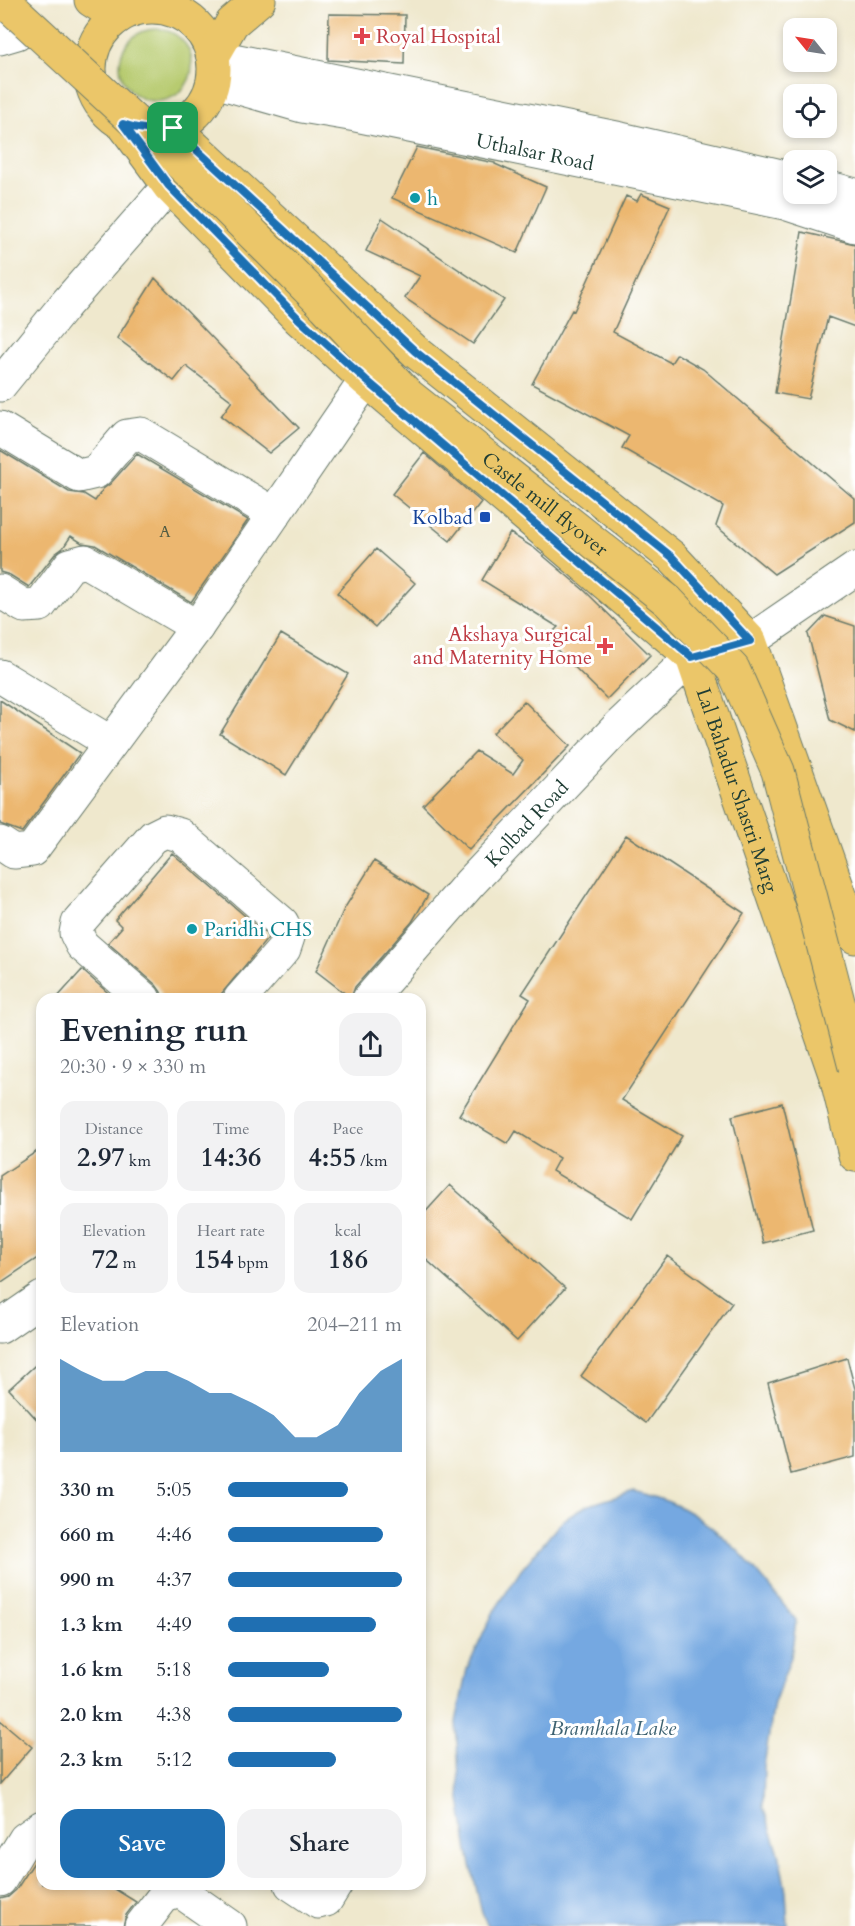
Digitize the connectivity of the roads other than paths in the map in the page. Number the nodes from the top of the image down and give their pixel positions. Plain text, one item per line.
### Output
1 (3, 0) edge
2 (91, 0) edge
3 (259, 0) edge
4 (160, 3) edge
5 (118, 17) junction
6 (6, 30) edge
7 (214, 69) junction
8 (93, 86) junction
9 (123, 124) junction
10 (173, 128) junction
11 (618, 154) junction
12 (783, 178) edge
13 (169, 186) junction
14 (837, 190) edge
15 (855, 195) edge
16 (855, 226) edge
17 (366, 380) junction
18 (0, 385) edge
19 (0, 428) edge
20 (274, 514) junction
21 (855, 569) edge
22 (0, 591) edge
23 (196, 627) junction
24 (750, 641) junction
25 (692, 657) junction
26 (0, 676) edge
27 (111, 743) junction
28 (0, 843) edge
29 (855, 938) edge
30 (137, 993) edge
31 (255, 993) edge
32 (374, 993) edge
33 (855, 1066) edge
34 (855, 1155) edge
35 (36, 1302) edge
36 (0, 1327) edge
37 (36, 1831) edge
38 (0, 1880) edge
39 (300, 1890) edge
40 (332, 1890) edge
41 (177, 1891) edge
42 (141, 1926) edge
43 (230, 1926) edge

1 - 33 main road, Castle mill flyover, bridge
2 - 5 main road
3 - 7 main road
4 - 5 main road
4 - 7 main road
5 - 8 main road
6 - 8 main road
7 - 10 main road
7 - 11 street
8 - 9 main road
9 - 10 main road
9 - 13 main road
10 - 24 main road
11 - 12 street
11 - 16 street, Uthalsar Road
13 - 17 main road
13 - 18 street
14 - 15 street
17 - 20 street
17 - 25 main road
19 - 20 street
20 - 23 street
21 - 24 street
22 - 23 street
23 - 27 street
24 - 25 street
24 - 29 main road
25 - 32 street, Kolbad Road
25 - 34 main road, Lal Bahadur Shastri Marg
26 - 27 street
27 - 28 street
30 - 31 street
35 - 36 street
37 - 38 street
39 - 40 street
41 - 42 street
41 - 43 street

